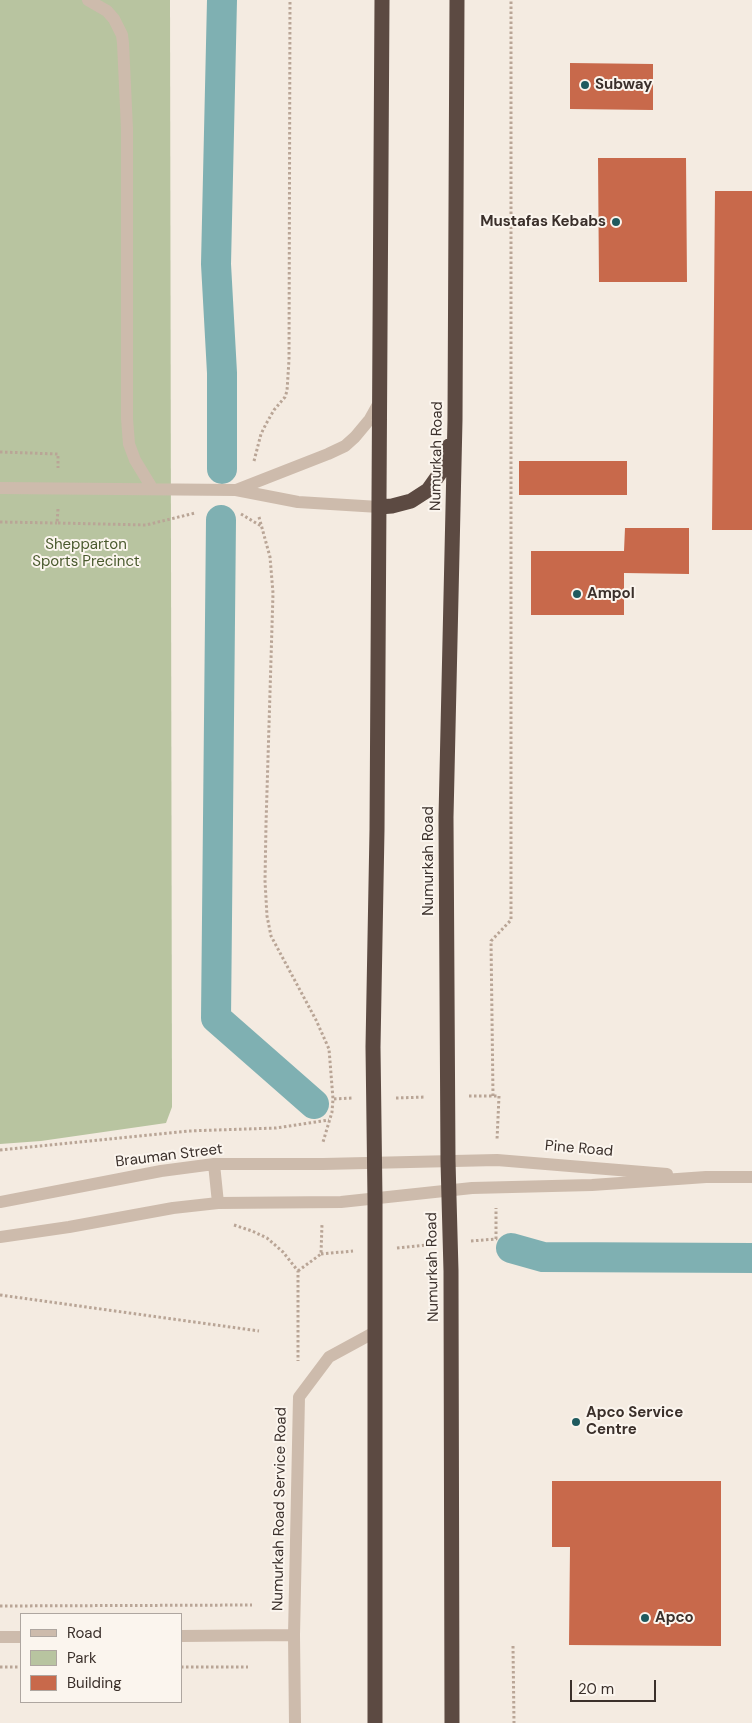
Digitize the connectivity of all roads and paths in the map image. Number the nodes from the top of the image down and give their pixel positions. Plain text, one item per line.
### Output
1 (88, 0) edge
2 (290, 0) edge
3 (382, 0) edge
4 (457, 0) edge
5 (510, 0) edge
6 (380, 400) junction
7 (456, 420) junction
8 (0, 488) edge
9 (152, 488) junction
10 (254, 488) junction
11 (379, 506) junction
12 (240, 513) dead end
13 (0, 522) edge
14 (57, 523) dead end
15 (262, 526) junction
16 (493, 1096) dead end
17 (329, 1120) junction
18 (0, 1150) edge
19 (448, 1160) junction
20 (374, 1163) junction
21 (214, 1164) junction
22 (323, 1164) junction
23 (706, 1177) junction
24 (752, 1178) edge
25 (449, 1189) junction
26 (375, 1199) junction
27 (0, 1202) edge
28 (218, 1202) junction
29 (323, 1202) junction
30 (0, 1237) edge
31 (496, 1239) dead end
32 (450, 1243) junction
33 (374, 1250) junction
34 (321, 1254) junction
35 (298, 1271) junction
36 (0, 1294) edge
37 (259, 1331) dead end
38 (375, 1332) junction
39 (299, 1397) junction
40 (252, 1605) dead end
41 (0, 1606) edge
42 (182, 1636) edge
43 (294, 1636) junction
44 (0, 1637) edge
45 (20, 1637) edge
46 (513, 1646) dead end
47 (20, 1667) edge
48 (182, 1667) edge
49 (248, 1667) dead end
50 (0, 1668) edge
51 (295, 1723) edge
52 (374, 1723) edge
53 (452, 1723) edge
54 (514, 1723) edge

1 - 9 street
2 - 10 path
3 - 6 highway
4 - 7 highway, Numurkah Road
5 - 16 path
6 - 10 street
6 - 11 highway
7 - 11 highway
7 - 19 highway, Numurkah Road
8 - 9 street
9 - 10 street
10 - 11 street
10 - 15 path
11 - 20 highway
12 - 15 path
13 - 14 path
15 - 17 path
17 - 18 path
17 - 22 path
19 - 20 street, Pine Road
19 - 23 street, Pine Road
19 - 25 highway, Numurkah Road
20 - 22 street, Brauman Street
20 - 26 highway
21 - 22 street, Brauman Street
21 - 27 street, Brauman Street
21 - 28 street
23 - 24 street, Pine Road
23 - 25 street, Pine Road
25 - 26 street, Pine Road
25 - 32 highway, Numurkah Road
26 - 29 street
26 - 33 highway
28 - 29 street
28 - 30 street
28 - 35 path
29 - 34 path
31 - 32 path
32 - 33 path
32 - 53 highway, Numurkah Road
33 - 34 path
33 - 38 highway
34 - 35 path
35 - 39 path
36 - 37 path
38 - 39 street, Numurkah Road Service Road
38 - 52 highway
39 - 43 street, Numurkah Road Service Road
40 - 41 path
42 - 43 street
43 - 51 street, Numurkah Road Service Road
44 - 45 street
46 - 54 path
47 - 50 path
48 - 49 path

